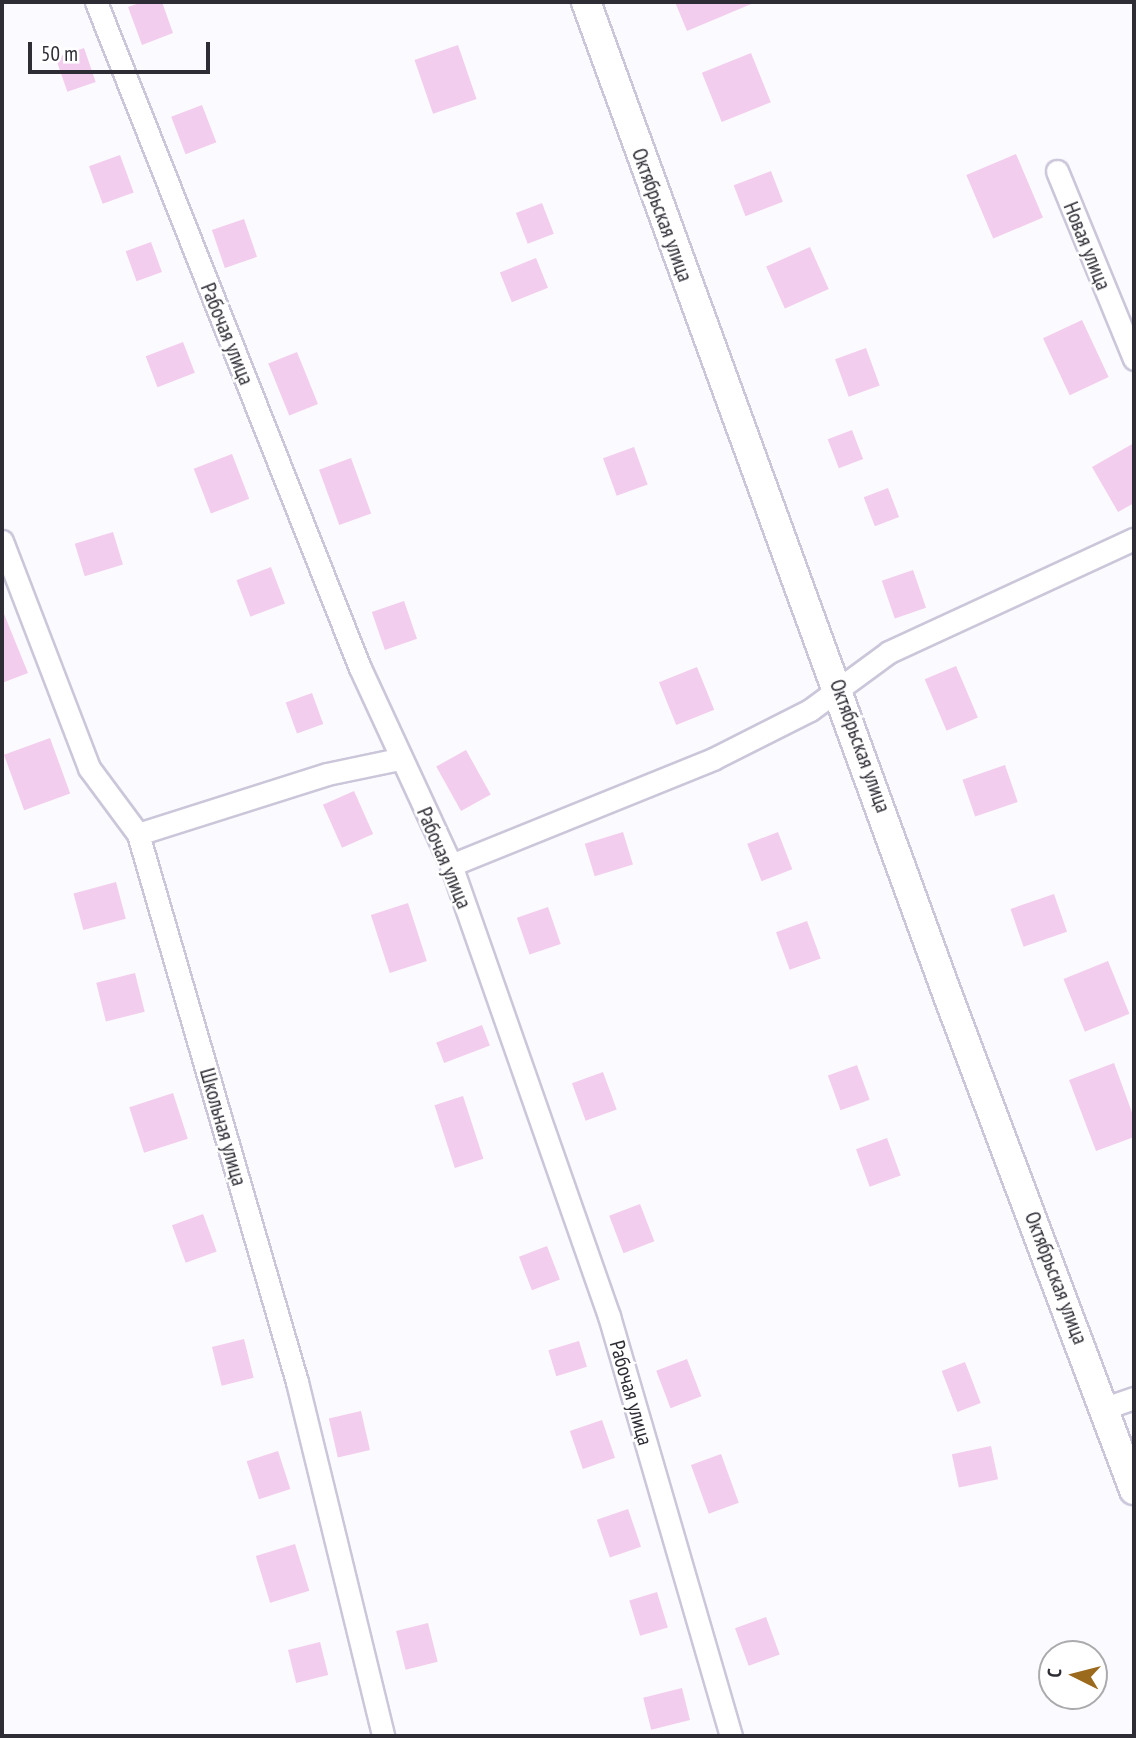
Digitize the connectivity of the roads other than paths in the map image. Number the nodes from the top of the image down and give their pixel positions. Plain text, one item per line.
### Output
1 (96, 2) edge
2 (586, 2) edge
3 (1057, 171) dead end
4 (1134, 359) edge
5 (1134, 539) edge
6 (2, 541) edge
7 (840, 689) junction
8 (399, 759) junction
9 (138, 834) junction
10 (451, 865) junction
11 (1134, 1398) edge
12 (1105, 1408) junction
13 (1134, 1490) edge
14 (383, 1736) edge
15 (731, 1736) edge

1 - 8 street, Рабочая улица
2 - 7 street, Октябрьская улица
3 - 4 street, Новая улица
5 - 7 street
6 - 9 street, Школьная улица
7 - 10 street
7 - 12 street, Октябрьская улица
8 - 9 street
8 - 10 street, Рабочая улица
9 - 14 street, Школьная улица
10 - 15 street, Рабочая улица
11 - 12 street
12 - 13 street, Октябрьская улица

